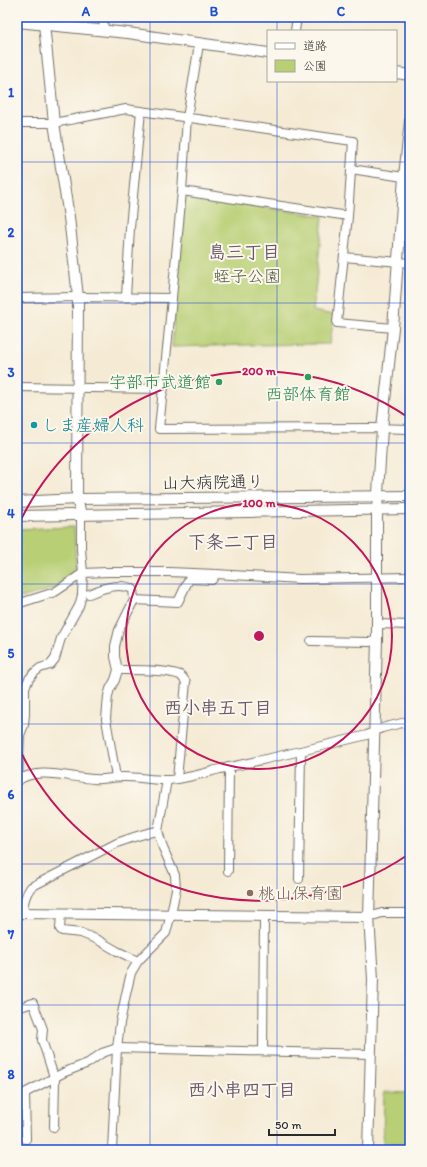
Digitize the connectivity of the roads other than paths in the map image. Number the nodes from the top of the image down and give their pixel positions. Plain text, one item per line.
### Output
1 (103, 17) edge
2 (297, 17) edge
3 (17, 22) edge
4 (44, 24) junction
5 (104, 30) junction
6 (295, 30) edge
7 (199, 44) junction
8 (267, 53) edge
9 (397, 73) edge
10 (410, 75) edge
11 (141, 111) junction
12 (187, 118) junction
13 (410, 121) edge
14 (17, 123) edge
15 (54, 123) junction
16 (351, 169) junction
17 (407, 177) edge
18 (182, 192) junction
19 (348, 216) junction
20 (344, 257) junction
21 (398, 262) junction
22 (410, 263) edge
23 (78, 297) junction
24 (126, 297) junction
25 (17, 298) edge
26 (172, 298) junction
27 (393, 328) junction
28 (17, 387) edge
29 (77, 388) junction
30 (164, 389) junction
31 (382, 428) junction
32 (410, 429) edge
33 (378, 496) junction
34 (410, 496) edge
35 (77, 499) junction
36 (17, 502) edge
37 (410, 509) edge
38 (377, 510) junction
39 (81, 514) junction
40 (17, 516) edge
41 (84, 573) junction
42 (216, 574) junction
43 (410, 577) edge
44 (378, 578) junction
45 (90, 594) dead end
46 (134, 600) junction
47 (17, 604) edge
48 (377, 624) junction
49 (410, 625) edge
50 (377, 640) junction
51 (311, 642) dead end
52 (118, 670) junction
53 (410, 721) edge
54 (375, 732) junction
55 (301, 751) junction
56 (229, 768) junction
57 (116, 777) junction
58 (177, 778) junction
59 (18, 780) edge
60 (168, 780) junction
61 (158, 831) junction
62 (228, 871) dead end
63 (299, 879) dead end
64 (410, 912) edge
65 (20, 913) edge
66 (61, 913) junction
67 (171, 914) junction
68 (264, 916) junction
69 (369, 917) junction
70 (138, 960) junction
71 (17, 1008) edge
72 (117, 1048) junction
73 (262, 1051) junction
74 (371, 1054) junction
75 (54, 1078) junction
76 (25, 1094) junction
77 (17, 1097) edge
78 (54, 1127) dead end
79 (26, 1139) dead end
80 (112, 1150) edge
81 (368, 1150) edge

1 - 5 street
2 - 6 street
3 - 4 street
4 - 5 street
4 - 15 street
5 - 7 street
7 - 8 street
7 - 12 street
9 - 10 street
11 - 12 street
11 - 15 street
11 - 24 street
12 - 16 street
12 - 18 street
13 - 17 street
14 - 15 street
15 - 23 street
16 - 17 street
16 - 19 street
17 - 21 street
18 - 19 street
18 - 26 street
19 - 20 street
20 - 21 street
20 - 27 street
21 - 22 street
21 - 27 street
23 - 24 street
23 - 25 street
23 - 29 street
24 - 26 street
26 - 30 street
27 - 31 street
28 - 29 street
29 - 30 street
29 - 35 street
30 - 31 street
31 - 32 street
31 - 33 street
33 - 34 street, 山大病院通り
33 - 35 street, 山大病院通り
33 - 38 street
35 - 36 street, 山大病院通り
35 - 39 street
37 - 38 street, 山大病院通り
38 - 39 street, 山大病院通り
38 - 44 street
39 - 40 street, 山大病院通り
39 - 41 street
41 - 42 street
41 - 47 street
41 - 59 street
42 - 44 street
42 - 46 street
43 - 44 street
44 - 48 street
45 - 46 street
46 - 52 street
48 - 49 street
48 - 50 street
50 - 51 street
50 - 54 street
52 - 57 street
52 - 58 street
53 - 54 street
54 - 55 street
54 - 69 street
55 - 56 street
55 - 63 street
56 - 58 street
56 - 62 street
57 - 59 street
57 - 60 street
58 - 60 street
60 - 61 street
61 - 65 street
61 - 67 street
64 - 69 street
65 - 66 street
66 - 67 street
66 - 70 street
67 - 68 street
67 - 70 street
68 - 69 street
68 - 73 street
69 - 74 street
70 - 72 street
71 - 75 street
72 - 73 street
72 - 75 street
72 - 80 street
73 - 74 street
74 - 81 street
75 - 76 street
75 - 78 street
76 - 77 street
76 - 79 street

